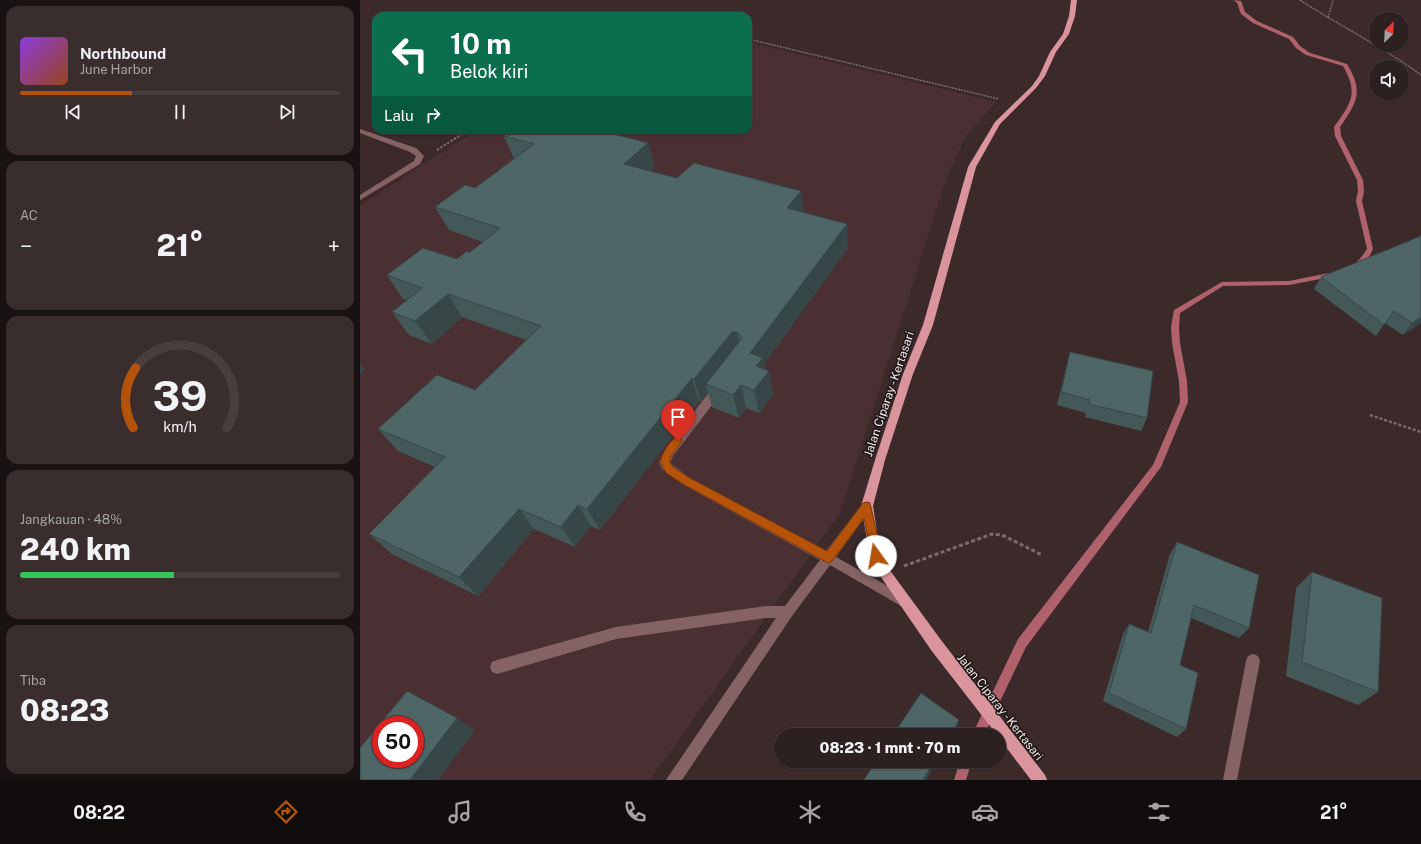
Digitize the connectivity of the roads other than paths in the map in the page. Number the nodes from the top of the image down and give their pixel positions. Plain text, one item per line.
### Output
1 (1074, 0) edge
2 (360, 131) edge
3 (360, 198) edge
4 (726, 378) edge
5 (867, 506) junction
6 (828, 558) junction
7 (905, 602) junction
8 (788, 612) junction
9 (1253, 660) dead end
10 (497, 667) dead end
11 (673, 780) edge
12 (1040, 780) edge
13 (1230, 780) edge

1 - 5 main road, Jalan Ciparay - Kertasari
2 - 3 street
4 - 6 street
5 - 6 street
5 - 7 main road, Jalan Ciparay - Kertasari
6 - 7 street
6 - 8 street
7 - 12 main road, Jalan Ciparay - Kertasari
8 - 10 street
8 - 11 street
9 - 13 street

